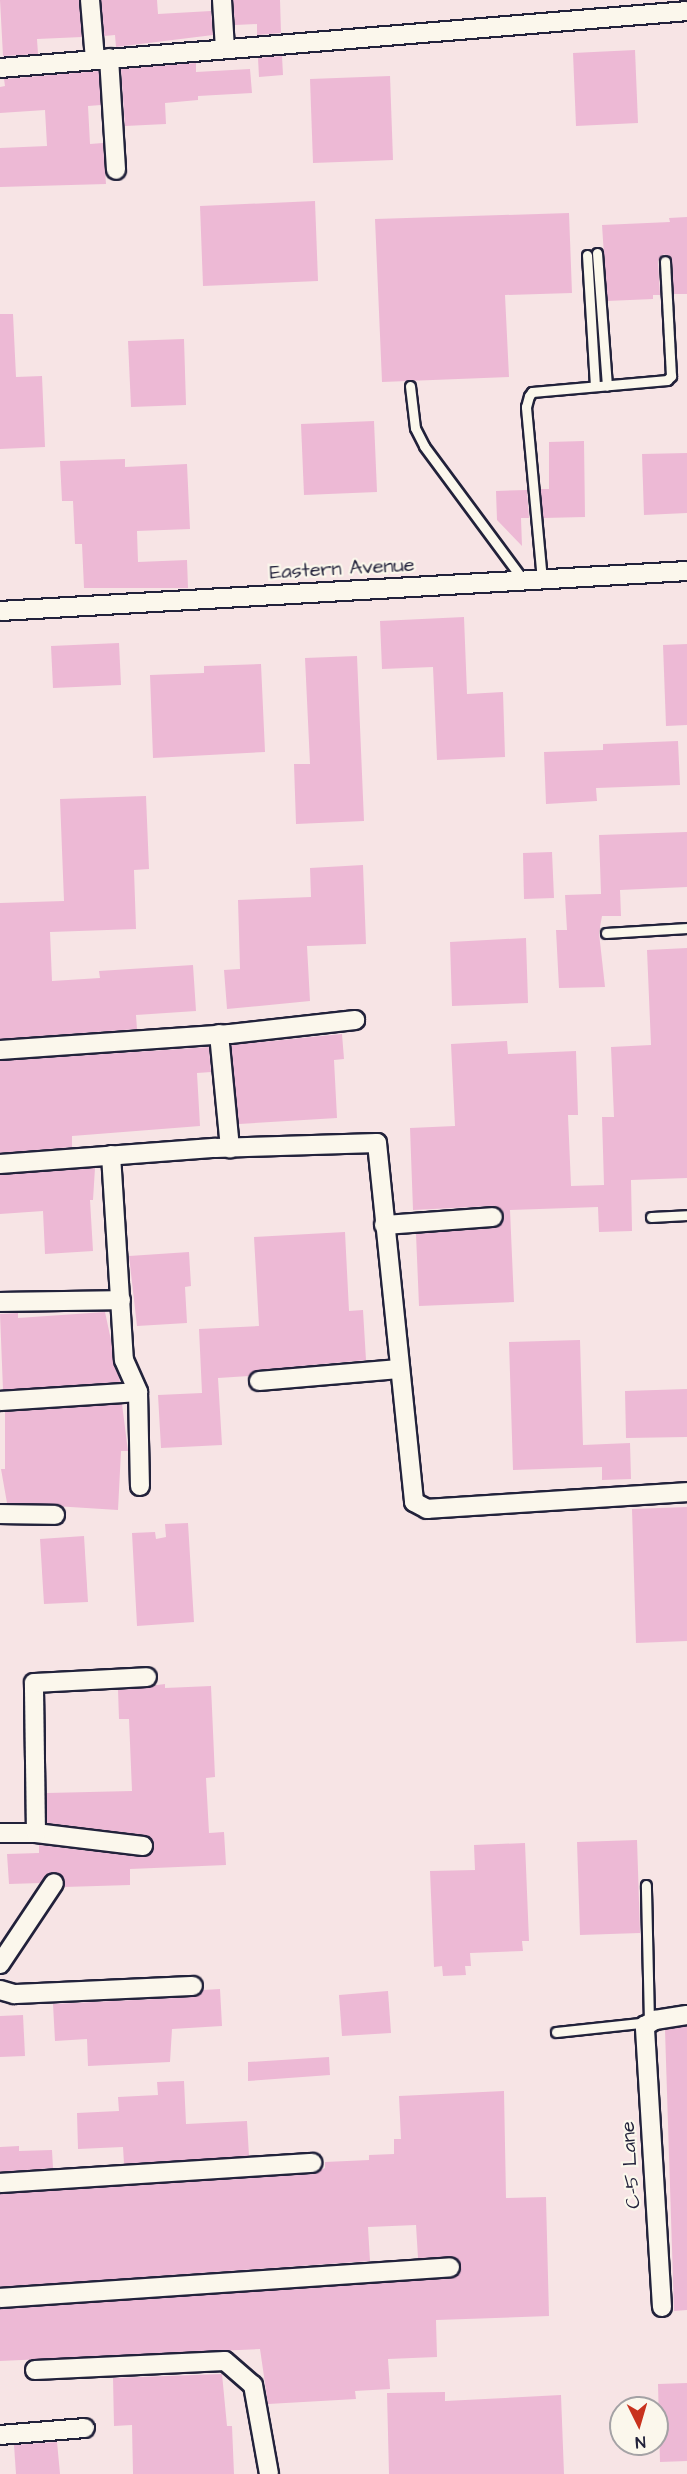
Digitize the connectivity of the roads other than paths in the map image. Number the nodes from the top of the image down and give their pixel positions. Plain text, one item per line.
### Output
1 (90, 0) edge
2 (222, 0) edge
3 (609, 7) edge
4 (687, 11) edge
5 (225, 49) junction
6 (102, 58) junction
7 (0, 68) edge
8 (116, 170) dead end
9 (597, 253) dead end
10 (587, 255) dead end
11 (665, 261) dead end
12 (410, 386) dead end
13 (595, 386) junction
14 (607, 386) junction
15 (687, 571) edge
16 (533, 580) junction
17 (0, 610) edge
18 (687, 928) edge
19 (606, 933) dead end
20 (355, 1020) dead end
21 (219, 1035) junction
22 (0, 1050) edge
23 (230, 1148) junction
24 (111, 1155) junction
25 (0, 1164) edge
26 (687, 1215) edge
27 (651, 1217) dead end
28 (493, 1218) dead end
29 (384, 1225) junction
30 (121, 1300) junction
31 (0, 1302) edge
32 (398, 1369) junction
33 (259, 1381) dead end
34 (138, 1392) junction
35 (0, 1401) edge
36 (140, 1486) dead end
37 (687, 1492) edge
38 (0, 1514) edge
39 (55, 1515) dead end
40 (147, 1677) dead end
41 (0, 1833) edge
42 (36, 1833) junction
43 (143, 1846) dead end
44 (54, 1883) dead end
45 (646, 1885) dead end
46 (0, 1964) edge
47 (193, 1986) dead end
48 (0, 1990) edge
49 (687, 2015) edge
50 (649, 2022) junction
51 (556, 2032) dead end
52 (312, 2163) dead end
53 (0, 2183) edge
54 (450, 2267) dead end
55 (0, 2298) edge
56 (662, 2307) dead end
57 (35, 2370) dead end
58 (85, 2428) dead end
59 (0, 2435) edge
60 (269, 2474) edge

1 - 6 street
2 - 5 street
3 - 4 street
3 - 5 street
5 - 6 street
6 - 7 street
6 - 8 street
9 - 14 lane
10 - 13 lane
11 - 14 lane
12 - 16 lane
13 - 14 lane
13 - 16 lane
15 - 16 street, Eastern Avenue
16 - 17 street, Eastern Avenue
18 - 19 lane
20 - 21 street
21 - 22 street
21 - 23 street
23 - 24 street
23 - 29 street
24 - 25 street
24 - 30 street
26 - 27 lane
28 - 29 street
29 - 32 street
30 - 31 street
30 - 34 street
32 - 33 street
32 - 37 street
34 - 35 street
34 - 36 street
38 - 39 street
40 - 42 street
41 - 42 street
42 - 43 street
44 - 46 street
45 - 50 lane, C-5 Lane
47 - 48 street
49 - 50 street
50 - 51 lane
50 - 56 street, C-5 Lane
52 - 53 street
54 - 55 street
57 - 60 street
58 - 59 street

